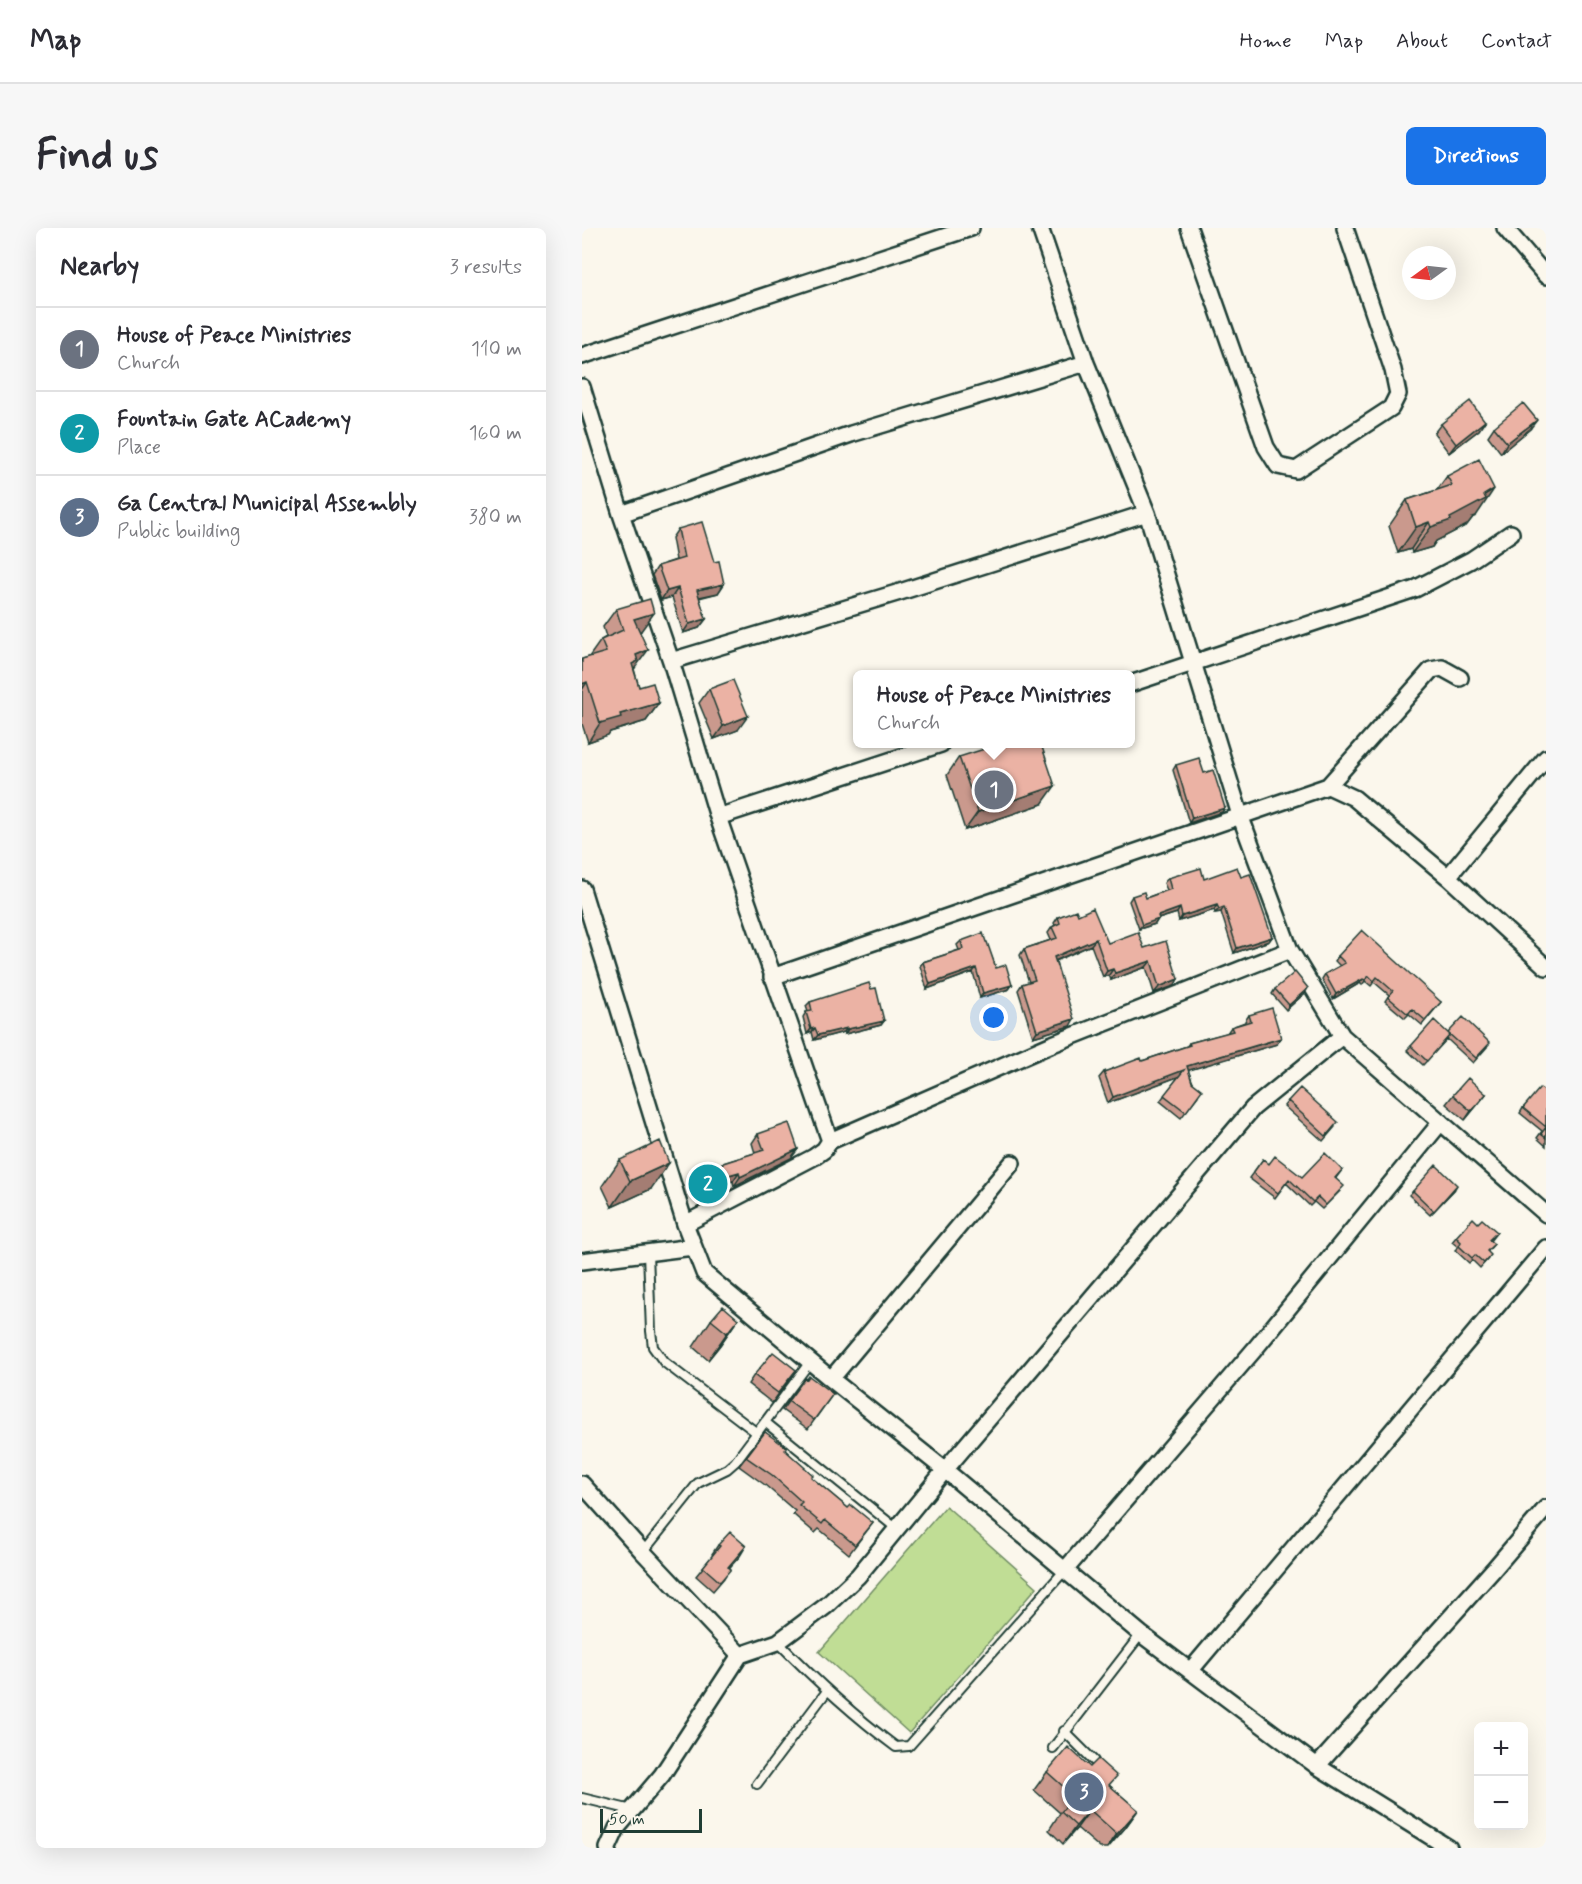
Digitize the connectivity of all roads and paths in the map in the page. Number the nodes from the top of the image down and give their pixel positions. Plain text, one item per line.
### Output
1 (972, 228) edge
2 (1040, 228) edge
3 (1189, 228) edge
4 (1345, 228) edge
5 (1505, 228) edge
6 (1546, 276) edge
7 (582, 356) edge
8 (1086, 363) junction
9 (582, 387) edge
10 (1147, 513) junction
11 (621, 514) junction
12 (1511, 533) dead end
13 (670, 661) junction
14 (1195, 664) junction
15 (1460, 678) dead end
16 (1135, 683) edge
17 (929, 748) edge
18 (1546, 758) edge
19 (1328, 786) junction
20 (1240, 815) junction
21 (718, 817) junction
22 (1448, 877) junction
23 (582, 889) edge
24 (587, 924) edge
25 (1290, 950) junction
26 (1546, 967) edge
27 (772, 977) junction
28 (1342, 1036) junction
29 (1441, 1122) junction
30 (831, 1141) junction
31 (1012, 1163) dead end
32 (1546, 1214) edge
33 (685, 1224) junction
34 (693, 1247) junction
35 (1546, 1248) edge
36 (648, 1253) junction
37 (582, 1261) edge
38 (810, 1362) junction
39 (831, 1379) junction
40 (765, 1422) junction
41 (757, 1433) junction
42 (945, 1470) junction
43 (582, 1484) edge
44 (1546, 1508) edge
45 (897, 1529) junction
46 (643, 1552) junction
47 (1065, 1570) junction
48 (1141, 1634) junction
49 (778, 1642) junction
50 (740, 1655) junction
51 (1190, 1671) junction
52 (827, 1691) junction
53 (1064, 1731) junction
54 (1053, 1748) dead end
55 (1094, 1761) edge
56 (1317, 1766) junction
57 (757, 1784) dead end
58 (582, 1798) edge
59 (632, 1810) junction
60 (608, 1848) edge
61 (1449, 1848) edge

1 - 7 street
2 - 8 street
3 - 4 street
5 - 6 street
8 - 10 street
8 - 11 street
9 - 11 street
10 - 13 street
10 - 14 street
11 - 13 street
12 - 14 street
13 - 21 street
14 - 16 street
14 - 20 street
15 - 19 street
17 - 21 street
18 - 22 street
19 - 20 street
19 - 22 street
20 - 25 street
20 - 27 street
21 - 27 street
22 - 26 street
23 - 24 street
24 - 33 street
25 - 28 street
25 - 30 street
27 - 30 street
28 - 29 street
28 - 42 street
29 - 32 street
29 - 47 street
30 - 33 street
31 - 39 street
33 - 34 street
34 - 36 street
34 - 38 street
35 - 51 street
36 - 37 street
36 - 41 lane
38 - 39 street
38 - 40 lane
39 - 42 street
40 - 41 lane
40 - 45 lane
41 - 46 lane
42 - 45 street
42 - 47 street
43 - 46 street
44 - 56 street
45 - 49 street
46 - 50 street
47 - 48 street
47 - 52 lane
48 - 51 street
48 - 53 lane
49 - 50 street
49 - 52 lane
50 - 59 street
51 - 56 street
52 - 57 lane
53 - 54 lane
53 - 55 lane
56 - 61 street
58 - 59 lane
59 - 60 street

